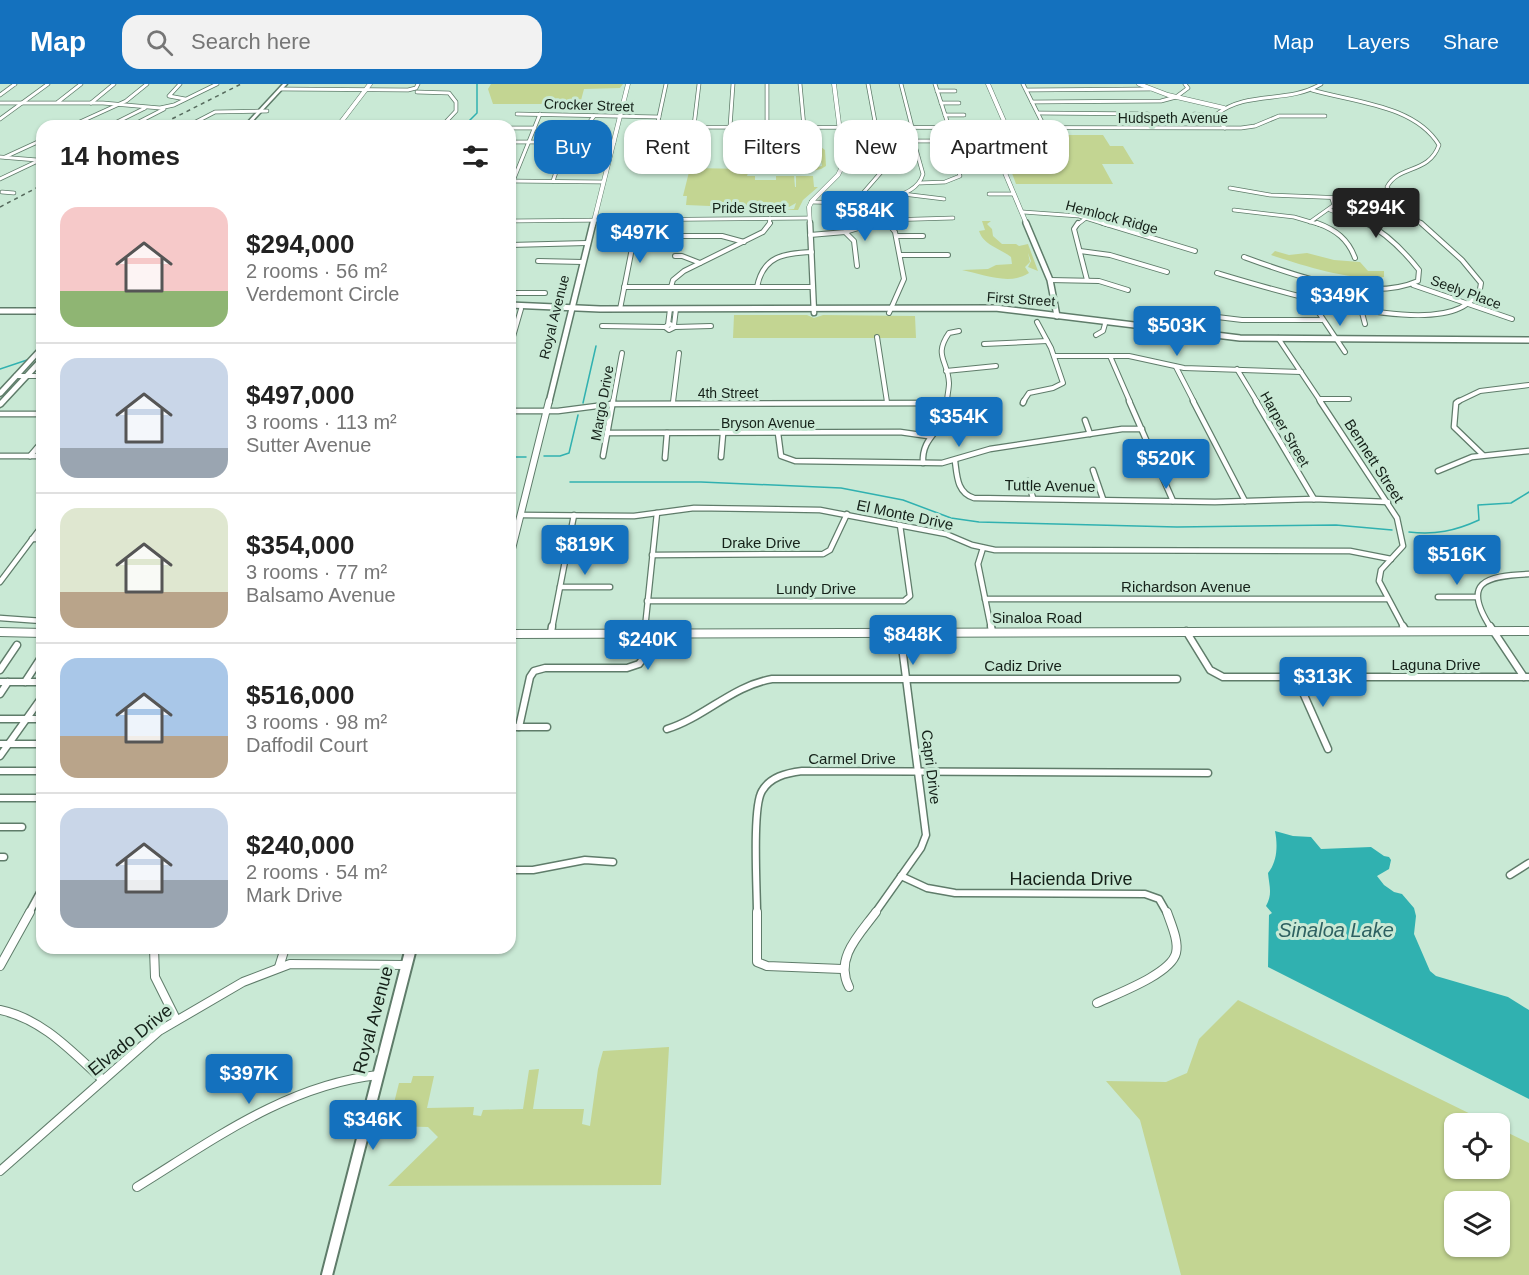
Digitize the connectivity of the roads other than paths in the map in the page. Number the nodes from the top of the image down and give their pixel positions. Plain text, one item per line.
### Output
1 (15, 84) edge
2 (48, 84) edge
3 (81, 84) edge
4 (114, 84) edge
5 (147, 84) edge
6 (180, 84) edge
7 (217, 84) edge
8 (291, 84) edge
9 (370, 84) edge
10 (418, 84) edge
11 (628, 84) edge
12 (666, 84) edge
13 (699, 84) edge
14 (733, 84) edge
15 (767, 84) edge
16 (800, 84) edge
17 (834, 84) edge
18 (868, 84) edge
19 (901, 84) edge
20 (935, 84) edge
21 (988, 84) edge
22 (1023, 84) edge
23 (1057, 84) edge
24 (1139, 84) edge
25 (1185, 84) edge
26 (1321, 84) edge
27 (284, 87) edge
28 (366, 89) junction
29 (1150, 89) junction
30 (414, 90) junction
31 (1027, 90) junction
32 (1061, 90) junction
33 (1312, 90) junction
34 (937, 91) junction
35 (956, 91) dead end
36 (1259, 94) dead end
37 (0, 95) edge
38 (1176, 97) junction
39 (1267, 98) junction
40 (186, 99) junction
41 (1032, 102) junction
42 (0, 103) edge
43 (22, 103) junction
44 (57, 103) junction
45 (91, 103) junction
46 (941, 103) junction
47 (959, 103) dead end
48 (118, 104) junction
49 (147, 107) junction
50 (164, 108) junction
51 (1224, 108) junction
52 (267, 111) junction
53 (260, 112) junction
54 (518, 114) dead end
55 (540, 114) junction
56 (1038, 114) junction
57 (1148, 114) dead end
58 (1194, 114) dead end
59 (945, 115) junction
60 (964, 115) dead end
61 (594, 116) junction
62 (1216, 116) junction
63 (1325, 116) dead end
64 (620, 117) junction
65 (659, 117) junction
66 (0, 119) edge
67 (84, 120) edge
68 (121, 120) edge
69 (142, 120) edge
70 (200, 120) edge
71 (252, 120) edge
72 (258, 120) edge
73 (343, 120) edge
74 (449, 120) edge
75 (538, 120) edge
76 (591, 120) edge
77 (659, 120) edge
78 (695, 120) edge
79 (730, 120) edge
80 (767, 120) edge
81 (803, 120) edge
82 (838, 120) edge
83 (875, 120) edge
84 (910, 120) edge
85 (947, 120) edge
86 (1004, 120) edge
87 (1041, 120) edge
88 (516, 128) edge
89 (534, 128) edge
90 (1069, 128) edge
91 (1225, 128) junction
92 (534, 130) edge
93 (516, 142) edge
94 (529, 142) junction
95 (534, 142) edge
96 (614, 142) joint
97 (36, 143) edge
98 (0, 157) edge
99 (5, 157) junction
100 (918, 158) edge
101 (36, 159) edge
102 (36, 161) edge
103 (516, 172) edge
104 (555, 174) edge
105 (837, 174) edge
106 (880, 174) edge
107 (959, 174) edge
108 (1005, 174) edge
109 (0, 179) edge
110 (516, 181) edge
111 (553, 181) junction
112 (603, 182) junction
113 (920, 183) junction
114 (1230, 188) dead end
115 (2, 192) dead end
116 (14, 193) dead end
117 (903, 194) junction
118 (988, 194) dead end
119 (1014, 194) junction
120 (945, 199) dead end
121 (1332, 199) junction
122 (1394, 200) junction
123 (863, 201) junction
124 (811, 202) junction
125 (1234, 210) dead end
126 (1330, 210) junction
127 (1023, 212) junction
128 (770, 218) junction
129 (809, 218) junction
130 (954, 218) dead end
131 (1086, 218) junction
132 (636, 219) junction
133 (886, 220) junction
134 (516, 221) edge
135 (593, 221) junction
136 (855, 222) dead end
137 (1310, 222) junction
138 (863, 225) junction
139 (845, 232) junction
140 (810, 235) junction
141 (635, 236) junction
142 (896, 236) junction
143 (923, 236) dead end
144 (744, 242) junction
145 (587, 243) junction
146 (516, 245) edge
147 (1080, 251) junction
148 (1195, 251) dead end
149 (812, 252) junction
150 (900, 255) junction
151 (948, 255) dead end
152 (675, 256) dead end
153 (1244, 257) dead end
154 (1355, 258) dead end
155 (538, 261) dead end
156 (583, 262) junction
157 (700, 263) junction
158 (857, 266) dead end
159 (1167, 272) dead end
160 (1217, 273) dead end
161 (1050, 280) junction
162 (1087, 280) junction
163 (1332, 282) junction
164 (1413, 285) junction
165 (624, 287) junction
166 (671, 287) junction
167 (757, 287) junction
168 (813, 287) junction
169 (1128, 290) dead end
170 (516, 293) edge
171 (545, 293) dead end
172 (1320, 301) junction
173 (1468, 305) junction
174 (516, 307) edge
175 (516, 308) edge
176 (0, 309) edge
177 (36, 309) edge
178 (521, 309) junction
179 (620, 309) junction
180 (1361, 309) junction
181 (571, 311) junction
182 (673, 311) junction
183 (814, 311) junction
184 (890, 311) junction
185 (1176, 312) dead end
186 (1057, 316) junction
187 (1322, 320) junction
188 (1512, 320) dead end
189 (1037, 322) dead end
190 (516, 323) edge
191 (1106, 324) junction
192 (1365, 324) dead end
193 (602, 326) dead end
194 (666, 326) junction
195 (674, 326) junction
196 (711, 326) dead end
197 (958, 331) dead end
198 (1096, 335) dead end
199 (877, 337) dead end
200 (1047, 341) junction
201 (1280, 341) junction
202 (1337, 341) junction
203 (1529, 341) edge
204 (984, 344) dead end
205 (1345, 352) dead end
206 (622, 353) dead end
207 (679, 353) dead end
208 (36, 355) edge
209 (1055, 356) junction
210 (1110, 356) junction
211 (36, 366) edge
212 (996, 366) dead end
213 (1176, 367) junction
214 (1238, 369) junction
215 (946, 371) junction
216 (1301, 372) junction
217 (16, 376) junction
218 (26, 376) junction
219 (36, 376) edge
220 (1529, 385) edge
221 (0, 394) edge
222 (1319, 399) junction
223 (1349, 399) dead end
224 (673, 403) junction
225 (887, 403) junction
226 (946, 403) junction
227 (1023, 403) dead end
228 (612, 404) junction
229 (0, 405) edge
230 (516, 411) edge
231 (547, 411) junction
232 (0, 414) edge
233 (36, 414) edge
234 (1085, 420) dead end
235 (1142, 429) junction
236 (667, 433) junction
237 (778, 433) junction
238 (608, 434) junction
239 (723, 434) junction
240 (1090, 434) junction
241 (928, 436) junction
242 (36, 449) edge
243 (1529, 451) edge
244 (1483, 455) junction
245 (0, 456) edge
246 (30, 456) junction
247 (36, 456) edge
248 (603, 456) dead end
249 (721, 457) dead end
250 (665, 458) dead end
251 (955, 461) junction
252 (923, 463) junction
253 (1093, 470) dead end
254 (1438, 471) dead end
255 (1028, 481) dead end
256 (1033, 498) junction
257 (1314, 498) junction
258 (1103, 499) junction
259 (1173, 501) junction
260 (1245, 501) junction
261 (1388, 502) junction
262 (657, 513) junction
263 (847, 514) junction
264 (521, 515) junction
265 (574, 515) junction
266 (900, 525) junction
267 (36, 534) edge
268 (516, 534) edge
269 (32, 539) junction
270 (36, 539) edge
271 (983, 548) junction
272 (652, 555) junction
273 (1391, 559) junction
274 (1529, 574) edge
275 (0, 582) edge
276 (560, 588) junction
277 (610, 588) dead end
278 (1438, 597) dead end
279 (1476, 597) junction
280 (985, 599) junction
281 (1387, 599) junction
282 (647, 601) junction
283 (0, 618) edge
284 (36, 621) edge
285 (900, 631) junction
286 (992, 631) junction
287 (1186, 631) junction
288 (1406, 631) junction
289 (1492, 631) junction
290 (1529, 631) edge
291 (0, 632) edge
292 (36, 633) edge
293 (551, 633) junction
294 (643, 633) junction
295 (516, 634) edge
296 (17, 645) dead end
297 (36, 665) edge
298 (0, 670) edge
299 (1296, 677) junction
300 (1527, 677) edge
301 (907, 678) junction
302 (1177, 679) dead end
303 (0, 682) edge
304 (8, 682) junction
305 (25, 682) junction
306 (36, 682) edge
307 (0, 694) edge
308 (36, 706) edge
309 (0, 719) edge
310 (27, 719) junction
311 (36, 719) edge
312 (519, 727) joint
313 (547, 727) dead end
314 (667, 729) dead end
315 (0, 744) edge
316 (8, 744) junction
317 (36, 744) edge
318 (1328, 748) dead end
319 (0, 756) edge
320 (0, 771) edge
321 (36, 771) edge
322 (919, 771) junction
323 (1208, 773) dead end
324 (0, 798) edge
325 (36, 798) edge
326 (0, 827) edge
327 (22, 827) dead end
328 (613, 862) dead end
329 (1529, 863) edge
330 (516, 870) edge
331 (1510, 875) dead end
332 (901, 876) junction
333 (36, 900) edge
334 (153, 954) edge
335 (283, 954) edge
336 (409, 954) edge
337 (406, 965) junction
338 (0, 966) edge
339 (279, 967) junction
340 (842, 969) junction
341 (849, 987) dead end
342 (1096, 1003) dead end
343 (0, 1010) edge
344 (176, 1019) junction
345 (378, 1075) junction
346 (103, 1080) junction
347 (0, 1172) edge
348 (137, 1187) dead end
349 (327, 1275) edge

1 - 37 street
2 - 43 street
3 - 44 street
4 - 45 street
5 - 48 street
6 - 40 street
7 - 40 street
8 - 27 main road
9 - 28 street
10 - 30 street
11 - 64 main road, Royal Avenue
12 - 65 street
13 - 78 street
14 - 79 street
15 - 80 street
16 - 81 street
17 - 82 street
18 - 83 street
19 - 84 street
20 - 34 street
21 - 86 main road
22 - 31 street
23 - 32 street
24 - 29 street
25 - 38 street
26 - 33 street
27 - 28 street
27 - 52 main road
27 - 53 main road
28 - 30 street
28 - 73 street
29 - 32 street
29 - 38 street
30 - 74 street
31 - 32 street
31 - 41 street
33 - 39 street
33 - 122 street
34 - 35 street
34 - 46 street
36 - 39 street
38 - 41 street
38 - 51 street
39 - 51 street
40 - 50 street
41 - 56 street
42 - 43 street
43 - 44 street
43 - 66 street
44 - 45 street
45 - 48 street
46 - 47 street
46 - 59 street
48 - 49 street
48 - 67 street
49 - 50 street
49 - 68 street
50 - 69 street
51 - 62 street
52 - 53 street
52 - 72 main road
53 - 70 street
53 - 71 main road
54 - 55 street, Crocker Street
55 - 61 street, Crocker Street
55 - 75 street
56 - 57 street
56 - 87 street
58 - 62 street
59 - 60 street
59 - 85 street
61 - 64 street, Crocker Street
61 - 76 street
62 - 91 street
63 - 91 street, Hudspeth Avenue
64 - 65 street, Crocker Street
64 - 96 main road, Royal Avenue
65 - 77 street
88 - 89 street
90 - 91 street, Hudspeth Avenue
92 - 94 street
93 - 94 street
94 - 95 street
94 - 103 street
96 - 112 main road, Royal Avenue
97 - 99 street
98 - 99 street
99 - 101 street
100 - 113 street
102 - 109 street
104 - 111 street
105 - 124 street
106 - 123 street
107 - 113 street
108 - 119 main road
110 - 111 street
111 - 112 street
112 - 135 main road, Royal Avenue
113 - 117 street
114 - 121 street
115 - 116 street
117 - 120 street
117 - 123 street
118 - 119 street
119 - 127 main road
121 - 122 street
121 - 126 street
122 - 173 street
123 - 124 street
124 - 129 street
125 - 137 street
126 - 137 street
126 - 164 street
127 - 131 street, Hemlock Ridge
127 - 161 main road
128 - 129 street, Pride Street
128 - 132 street, Pride Street
128 - 144 street
129 - 140 street
130 - 133 street
131 - 147 street
131 - 148 street, Hemlock Ridge
132 - 135 street, Pride Street
132 - 141 street
133 - 138 street
133 - 142 street
134 - 135 street, Pride Street
135 - 145 main road, Royal Avenue
136 - 138 street
137 - 154 street
138 - 139 street
139 - 140 street
139 - 158 street
140 - 149 street
141 - 144 street
141 - 165 street
142 - 143 street
142 - 150 street
144 - 157 street
145 - 146 street
145 - 156 main road, Royal Avenue
147 - 159 street
147 - 162 street
149 - 167 street
149 - 168 street
150 - 151 street
150 - 184 street
152 - 157 street
153 - 163 street
155 - 156 street
156 - 181 main road, Royal Avenue
157 - 166 street
160 - 172 street
161 - 162 street
161 - 186 main road
162 - 169 street
163 - 164 street
163 - 172 street
164 - 173 street, Seely Place
165 - 166 street
165 - 179 street
166 - 167 street
167 - 168 street
168 - 183 street
170 - 171 street
172 - 180 street
172 - 187 street
173 - 180 street
173 - 188 street, Seely Place
174 - 181 main road, First Street
175 - 178 main road, First Street
176 - 177 main road
178 - 181 main road, First Street
178 - 190 street
179 - 181 main road, First Street
179 - 182 main road, First Street
180 - 192 street
181 - 182 main road, First Street
181 - 231 main road, Royal Avenue
182 - 183 main road, First Street
182 - 194 street
182 - 195 street
183 - 184 main road, First Street
184 - 186 main road, First Street
185 - 187 street
186 - 191 main road, First Street
186 - 201 main road, First Street
187 - 202 street
189 - 200 street
191 - 198 street
191 - 201 main road, First Street
193 - 194 street
194 - 195 street
195 - 196 street
197 - 215 street
199 - 225 street
200 - 204 street
200 - 209 street
201 - 202 main road, First Street
201 - 216 street, Bennett Street
202 - 203 main road, First Street
202 - 205 street
206 - 228 street, Margo Drive
207 - 224 street
208 - 217 main road
209 - 210 street
209 - 227 street
210 - 213 street
210 - 235 street
211 - 218 main road
212 - 215 street
213 - 214 street
213 - 260 street
214 - 216 street
214 - 257 street, Harper Street
215 - 226 street
216 - 222 street, Bennett Street
217 - 218 street
217 - 221 main road
218 - 219 street
218 - 229 main road
220 - 244 street
222 - 223 street
222 - 261 street, Bennett Street
224 - 225 street, 4th Street
224 - 228 street, 4th Street
225 - 226 street, 4th Street
226 - 241 street
228 - 231 street, 4th Street
228 - 238 street, Margo Drive
230 - 231 street, 4th Street
231 - 264 main road, Royal Avenue
232 - 233 street
234 - 240 street
235 - 240 street
235 - 259 street
236 - 238 street, Bryson Avenue
236 - 239 street, Bryson Avenue
236 - 250 street
237 - 239 street, Bryson Avenue
237 - 241 street, Bryson Avenue
237 - 252 street
238 - 248 street, Margo Drive
239 - 249 street
240 - 251 street
241 - 252 street
242 - 246 street
243 - 244 street
244 - 254 street
245 - 246 street
246 - 247 street
251 - 252 street
251 - 256 street, Tuttle Avenue
253 - 258 street
255 - 256 street
256 - 258 street, Tuttle Avenue
257 - 260 street, Tuttle Avenue
257 - 261 street, Tuttle Avenue
258 - 259 street, Tuttle Avenue
259 - 260 street, Tuttle Avenue
261 - 273 street, Bennett Street
262 - 263 street, El Monte Drive
262 - 265 street, El Monte Drive
262 - 272 street
263 - 266 street, El Monte Drive
263 - 272 street, Drake Drive
264 - 265 street, El Monte Drive
264 - 268 main road, Royal Avenue
265 - 276 street
266 - 271 street, El Monte Drive
266 - 282 street, Lundy Drive
267 - 269 street
269 - 270 street
269 - 275 street
271 - 273 street, El Monte Drive
271 - 280 street
272 - 282 street
273 - 281 street, Bennett Street
274 - 279 street
276 - 277 street
276 - 293 street
278 - 279 street
279 - 289 street
280 - 281 street, Richardson Avenue
280 - 286 street
281 - 288 street, Bennett Street
282 - 294 street
283 - 284 street
285 - 286 street, Sinaloa Road
285 - 294 street, Sinaloa Road
285 - 301 street, Capri Drive
286 - 287 street, Sinaloa Road
287 - 288 street, Sinaloa Road
287 - 299 street, Laguna Drive
288 - 289 street, Sinaloa Road
289 - 290 street, Sinaloa Road
289 - 300 street
291 - 292 street
293 - 294 street, Sinaloa Road
293 - 295 street, Sinaloa Road
294 - 312 street
296 - 298 street
297 - 305 street
299 - 300 street, Laguna Drive
299 - 318 street
301 - 302 street, Cadiz Drive
301 - 314 street, Cadiz Drive
301 - 322 street, Capri Drive
303 - 304 street
304 - 305 street
304 - 307 street
305 - 306 street
308 - 310 street
309 - 310 street
310 - 311 street
310 - 316 street
312 - 313 street
315 - 316 street
316 - 317 street
316 - 319 street
320 - 321 street
322 - 323 street, Carmel Drive
322 - 332 street, Capri Drive
322 - 340 street, Carmel Drive
324 - 325 street
326 - 327 street
328 - 330 street
329 - 331 street
332 - 340 street, Capri Drive
332 - 342 street, Hacienda Drive
333 - 338 street
334 - 344 street
335 - 339 street
336 - 337 main road, Royal Avenue
337 - 339 street, Elvado Drive
337 - 345 main road, Royal Avenue
339 - 344 street, Elvado Drive
340 - 341 street
343 - 346 street
344 - 346 street, Elvado Drive
345 - 348 street
345 - 349 main road, Royal Avenue
346 - 347 street, Elvado Drive

